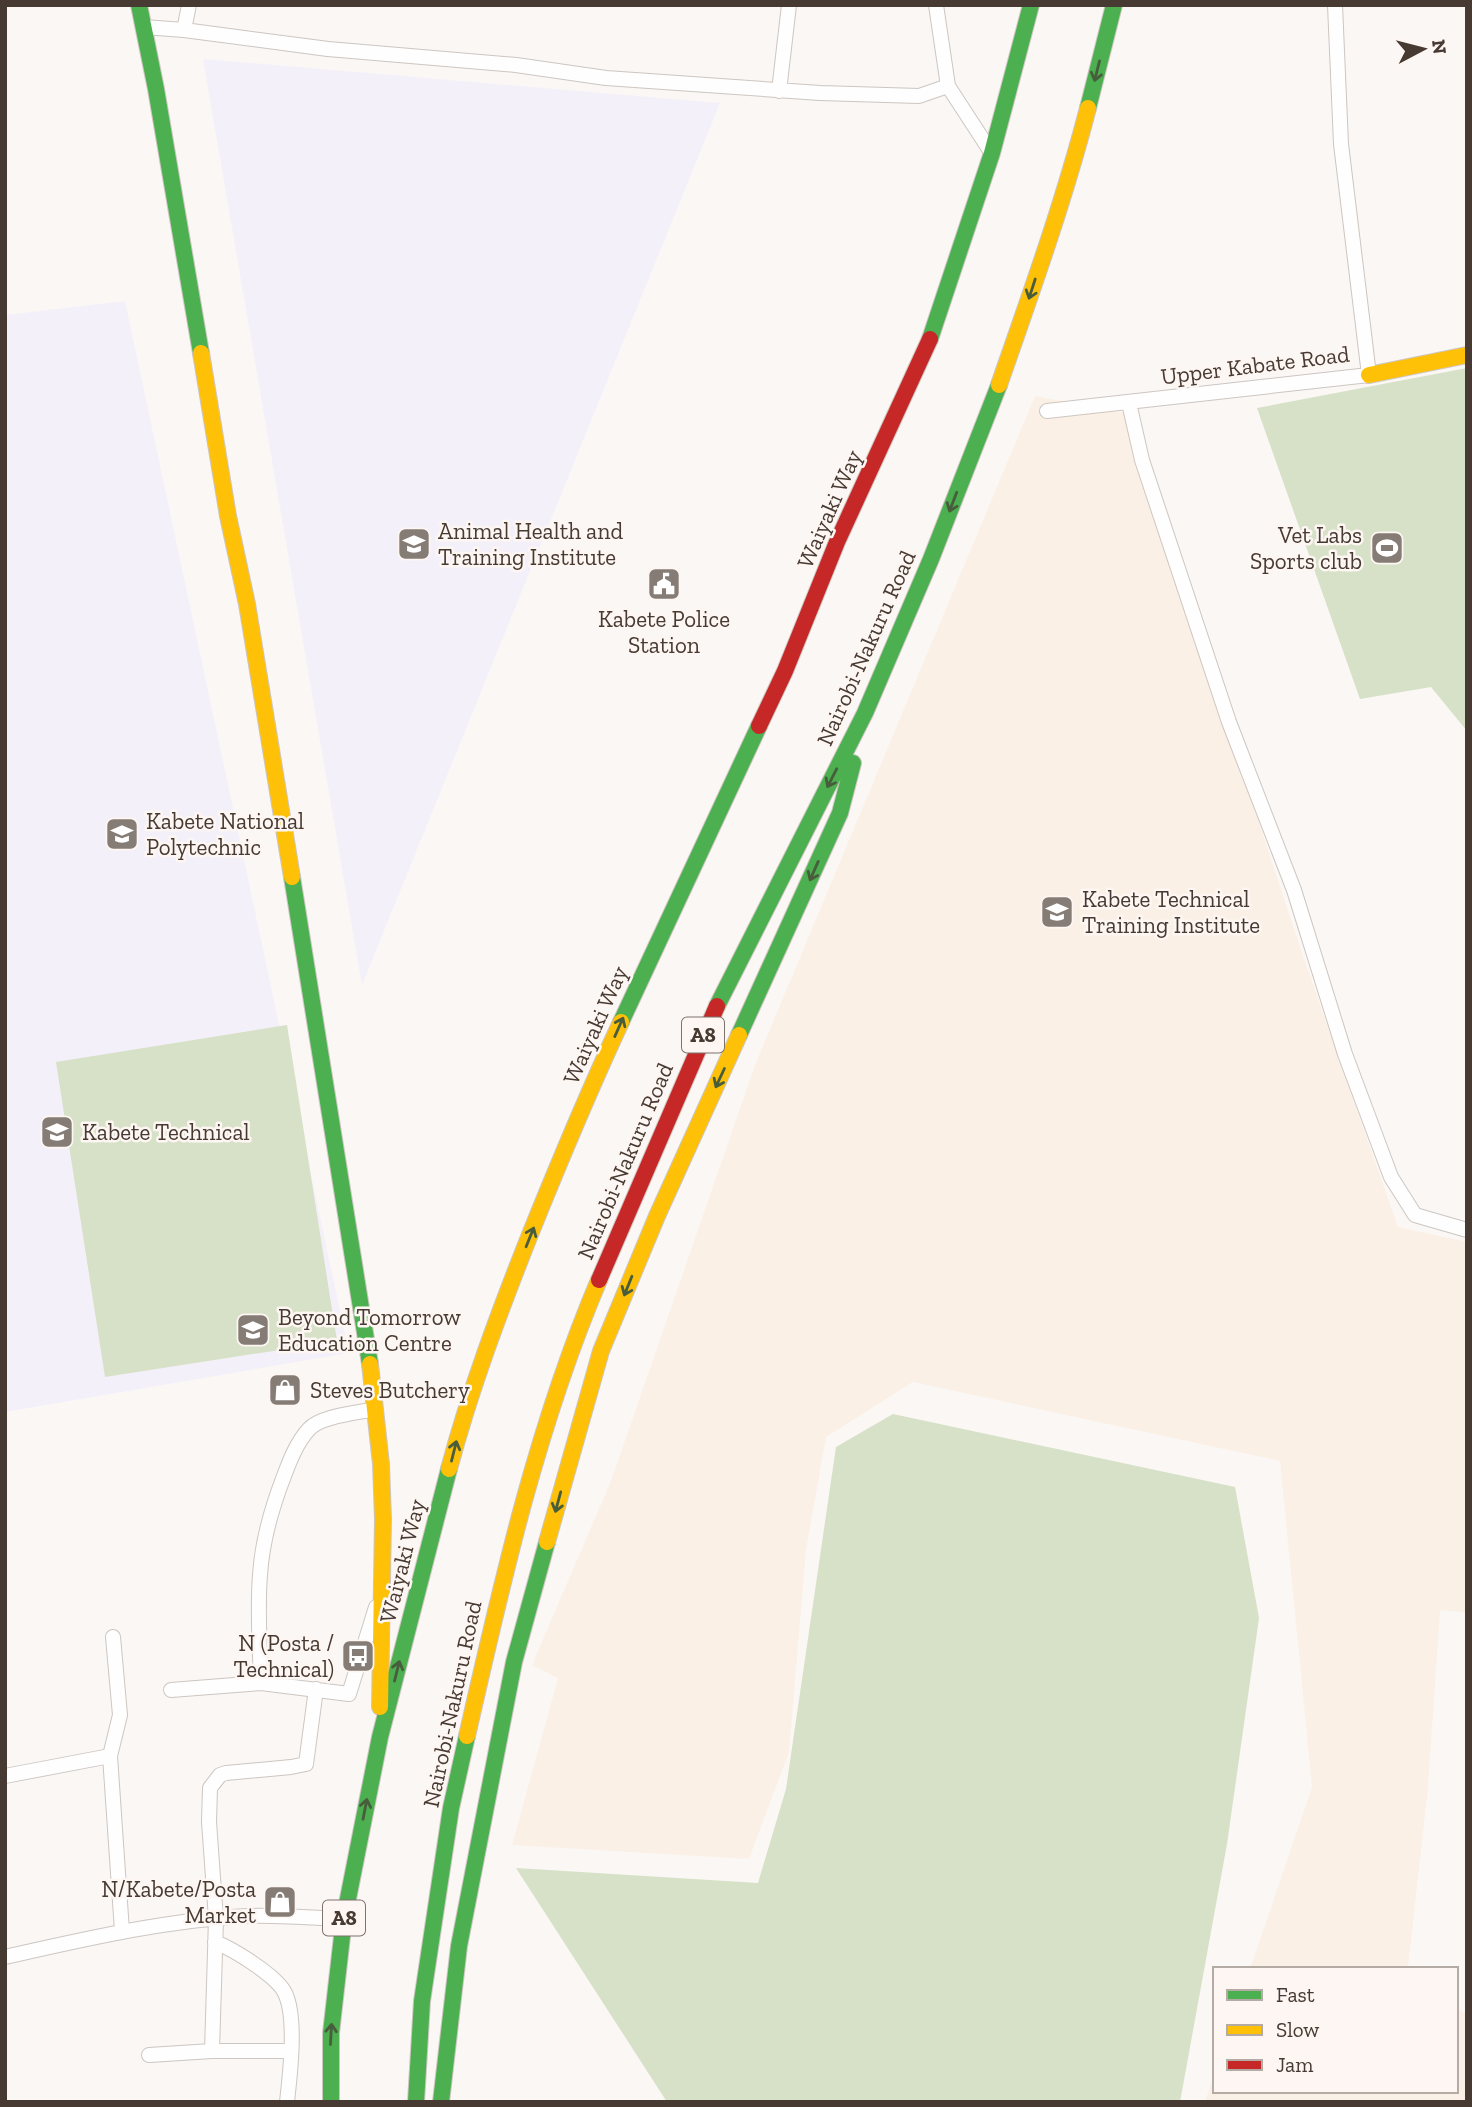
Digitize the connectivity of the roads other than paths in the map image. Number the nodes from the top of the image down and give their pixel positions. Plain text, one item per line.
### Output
1 (139, 5) edge
2 (189, 5) edge
3 (789, 5) edge
4 (936, 5) edge
5 (1031, 5) edge
6 (1114, 5) edge
7 (1335, 5) edge
8 (144, 27) junction
9 (184, 30) junction
10 (948, 86) junction
11 (779, 91) junction
12 (992, 153) junction
13 (1467, 355) edge
14 (1369, 374) junction
15 (1129, 403) junction
16 (1047, 411) dead end
17 (865, 713) junction
18 (1467, 1230) edge
19 (375, 1409) junction
20 (381, 1590) junction
21 (113, 1637) dead end
22 (261, 1683) junction
23 (316, 1689) junction
24 (172, 1690) dead end
25 (380, 1737) junction
26 (110, 1756) junction
27 (5, 1776) edge
28 (216, 1919) junction
29 (344, 1919) junction
30 (122, 1931) junction
31 (215, 1942) junction
32 (5, 1957) edge
33 (212, 2051) junction
34 (291, 2051) junction
35 (149, 2055) dead end
36 (287, 2102) edge
37 (331, 2102) edge
38 (416, 2102) edge
39 (441, 2102) edge

1 - 8 main road
2 - 9 street
3 - 11 street
4 - 10 street
5 - 12 main road, Waiyaki Way / A8
6 -> 17 main road, Nairobi-Nakuru Road / A8
7 - 14 street
8 - 9 street
8 - 19 main road
9 - 11 street
10 - 11 street
10 - 12 street
25 -> 12 main road, Waiyaki Way / A8
13 - 14 main road, Upper Kabate Road
14 - 15 street, Upper Kabate Road
15 - 16 street, Upper Kabate Road
15 - 18 street
17 -> 38 main road, Nairobi-Nakuru Road / A8
17 -> 39 main road
19 - 20 main road
19 - 22 street
20 - 23 street
20 - 25 main road
21 - 26 street
22 - 23 street
22 - 24 street
23 - 28 street
29 -> 25 main road, Waiyaki Way / A8
26 - 27 street
26 - 30 street
28 - 29 street
28 - 30 street
28 - 31 street
37 -> 29 main road, Waiyaki Way / A8
30 - 32 street
31 - 33 street
31 - 34 street
33 - 34 street
33 - 35 street
34 - 36 street

